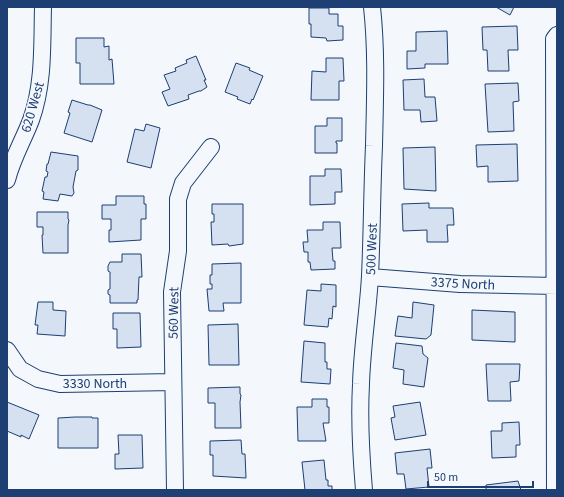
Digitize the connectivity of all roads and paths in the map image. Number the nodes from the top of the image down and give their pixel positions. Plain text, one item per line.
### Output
1 (42, 7) edge
2 (372, 7) edge
3 (557, 35) edge
4 (211, 147) dead end
5 (7, 180) edge
6 (370, 277) junction
7 (556, 286) edge
8 (7, 350) edge
9 (173, 382) junction
10 (175, 490) edge
11 (364, 490) edge
12 (555, 490) edge

1 - 5 street, 620 West
2 - 6 street, 500 West
3 - 7 street
4 - 9 street, 560 West
6 - 7 street, 3375 North
6 - 11 street, 500 West
7 - 12 street
8 - 9 street, 3330 North
9 - 10 street, 560 West

